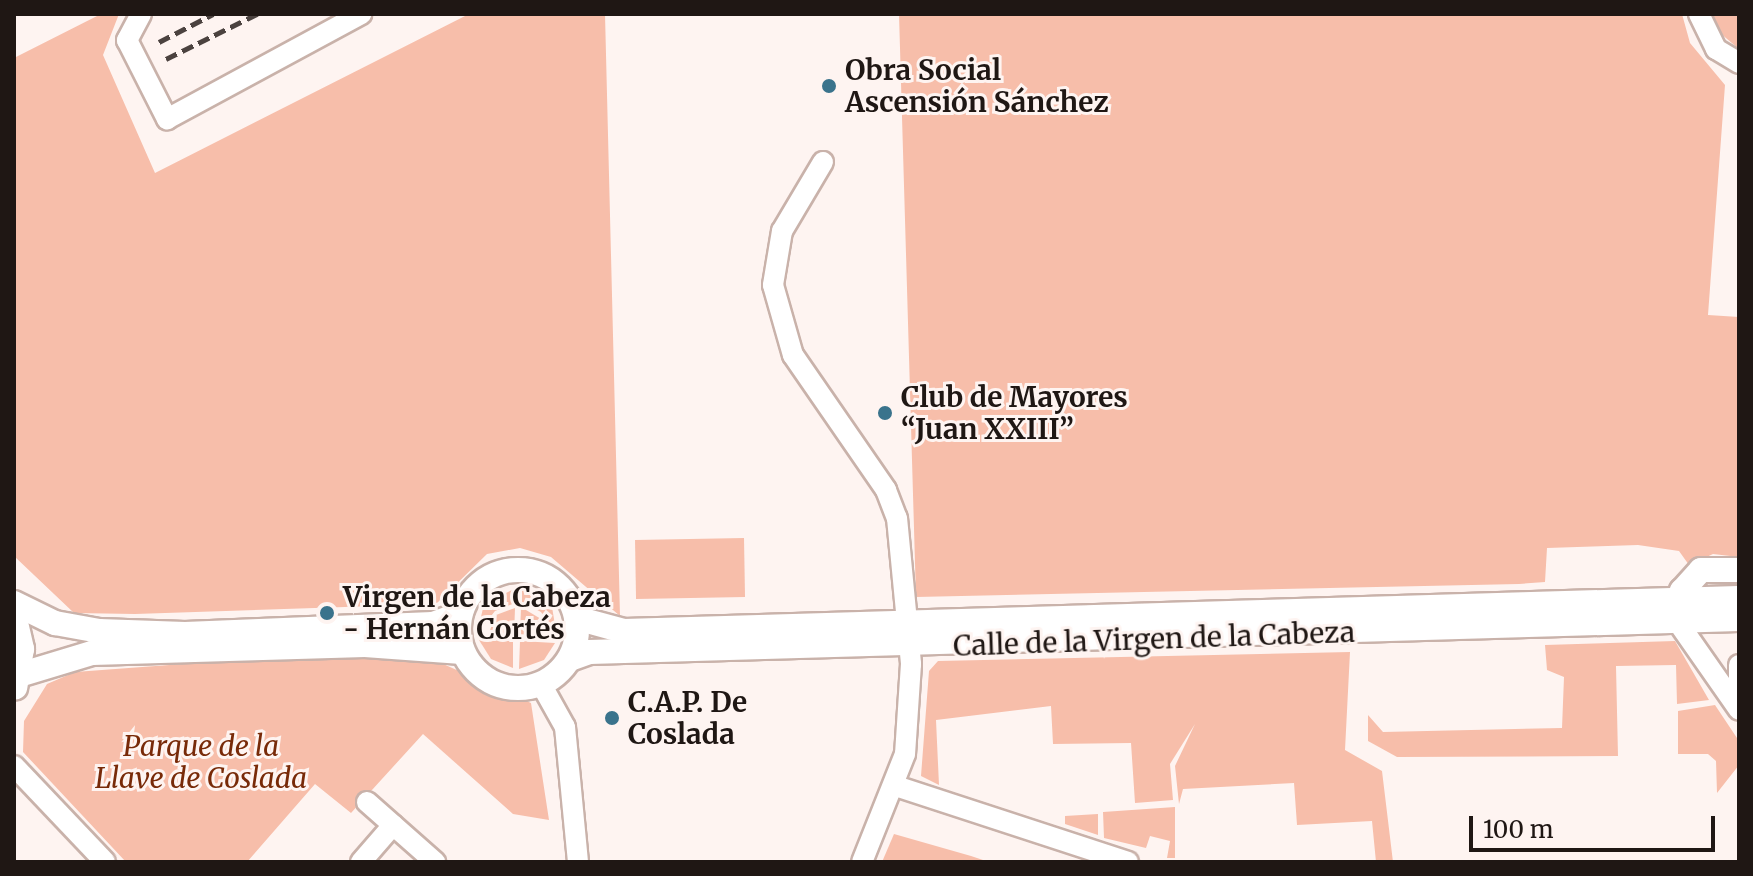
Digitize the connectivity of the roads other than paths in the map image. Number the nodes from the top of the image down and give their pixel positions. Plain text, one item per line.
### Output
1 (141, 14) edge
2 (361, 14) edge
3 (1699, 14) edge
4 (1739, 63) edge
5 (823, 162) dead end
6 (1739, 570) edge
7 (1739, 598) edge
8 (14, 603) edge
9 (1677, 610) junction
10 (14, 614) edge
11 (460, 614) junction
12 (576, 618) junction
13 (1739, 619) edge
14 (906, 634) junction
15 (462, 652) junction
16 (570, 659) junction
17 (1739, 665) edge
18 (17, 682) edge
19 (541, 684) junction
20 (1739, 697) edge
21 (1739, 710) edge
22 (14, 766) edge
23 (896, 786) junction
24 (367, 802) dead end
25 (393, 825) junction
26 (105, 862) edge
27 (361, 862) edge
28 (435, 862) edge
29 (578, 862) edge
30 (862, 862) edge
31 (1128, 862) edge

1 - 2 street
3 - 4 street
5 - 14 street
6 - 9 main road
7 - 9 main road, Calle de la Virgen de la Cabeza
8 - 11 main road
9 - 13 main road, Calle de la Virgen de la Cabeza
9 - 14 main road, Calle de la Virgen de la Cabeza
9 - 21 street
10 - 18 main road
11 - 12 main road
11 - 15 main road
12 - 14 main road, Calle de la Virgen de la Cabeza
12 - 16 main road
14 - 16 main road, Calle de la Virgen de la Cabeza
14 - 23 street
15 - 18 main road
15 - 19 main road
16 - 19 main road
17 - 20 street
19 - 29 street
22 - 26 street
23 - 30 street
23 - 31 street
24 - 25 street
25 - 27 street
25 - 28 street

